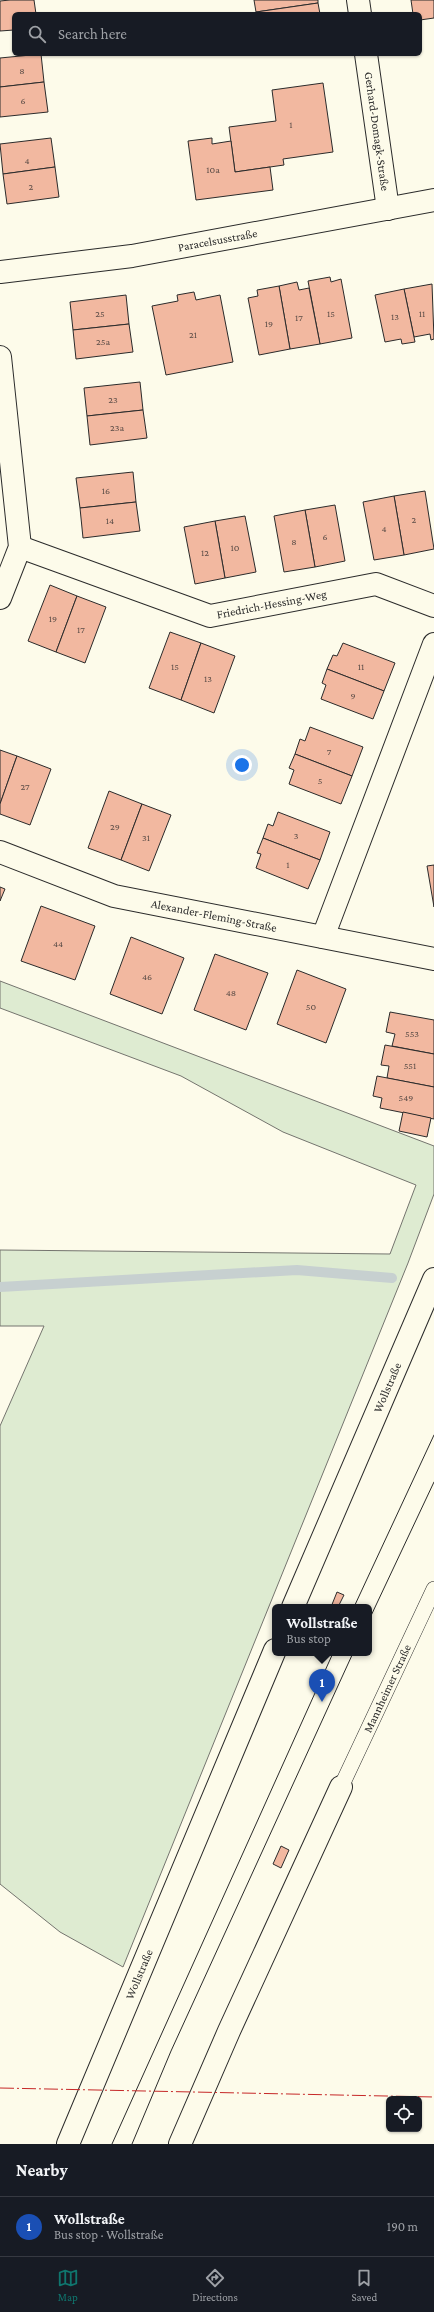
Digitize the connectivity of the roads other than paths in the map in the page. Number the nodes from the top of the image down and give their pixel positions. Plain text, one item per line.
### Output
1 (358, 0) edge
2 (360, 12) edge
3 (366, 56) edge
4 (434, 200) edge
5 (388, 209) junction
6 (0, 272) edge
7 (0, 357) edge
8 (20, 547) junction
9 (0, 598) edge
10 (434, 606) edge
11 (434, 644) edge
12 (0, 852) edge
13 (323, 937) junction
14 (434, 959) edge
15 (434, 1279) edge
16 (434, 1589) edge
17 (294, 1604) edge
18 (272, 1656) edge
19 (341, 1787) joint
20 (68, 2144) edge
21 (180, 2144) edge

1 - 2 street
3 - 5 street, Gerhard-Domagk-Straße
4 - 5 street, Paracelsusstraße
5 - 6 street, Paracelsusstraße
7 - 8 street
8 - 9 street
8 - 10 street, Friedrich-Hessing-Weg
11 - 13 street
12 - 13 street, Alexander-Fleming-Straße
13 - 14 street, Alexander-Fleming-Straße
15 - 17 street, Wollstraße
16 - 19 lane, Mannheimer Straße
18 - 20 street, Wollstraße
19 - 21 street

